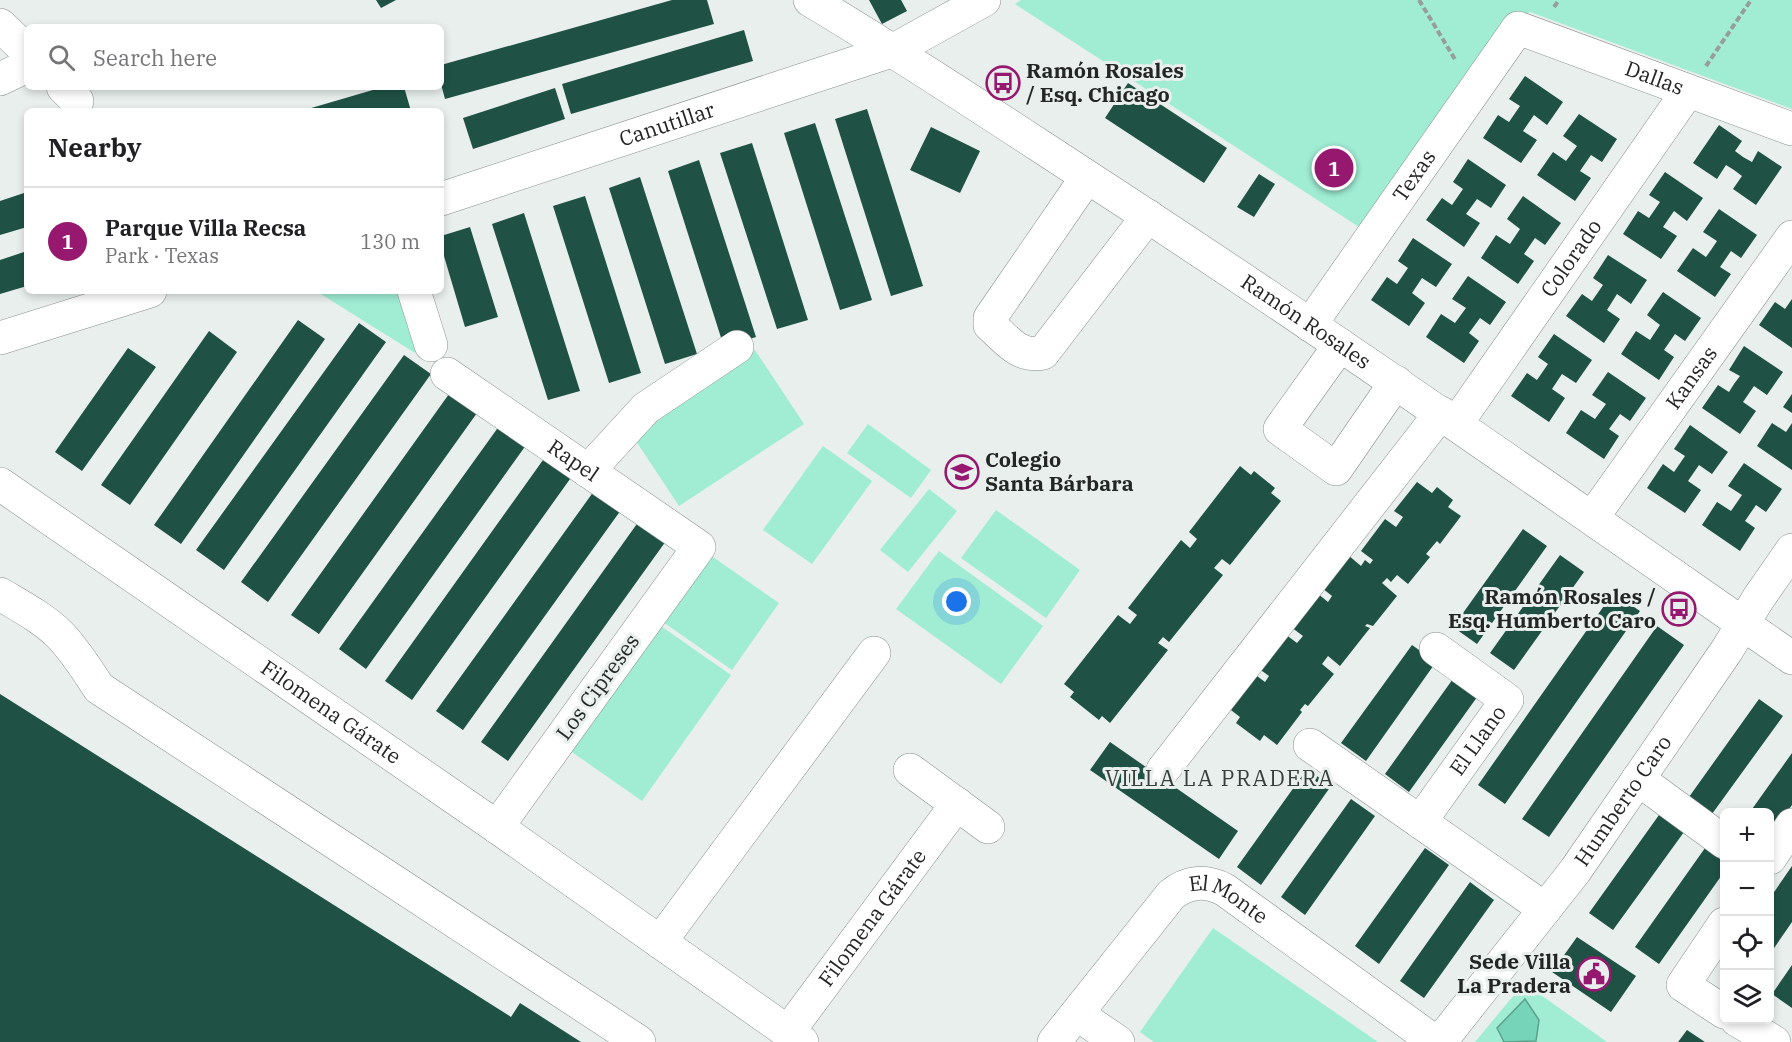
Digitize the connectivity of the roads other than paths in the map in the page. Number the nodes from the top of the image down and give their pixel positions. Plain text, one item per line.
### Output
1 (810, 0) edge
2 (984, 0) edge
3 (0, 25) edge
4 (1518, 28) joint
5 (24, 48) edge
6 (894, 50) junction
7 (24, 67) edge
8 (0, 79) edge
9 (1688, 91) junction
10 (1792, 129) edge
11 (1087, 177) junction
12 (444, 198) edge
13 (1148, 216) junction
14 (1792, 237) edge
15 (140, 294) edge
16 (415, 294) edge
17 (1310, 325) junction
18 (0, 338) edge
19 (431, 345) dead end
20 (1340, 345) junction
21 (737, 347) dead end
22 (447, 374) dead end
23 (1396, 382) junction
24 (1448, 418) junction
25 (588, 471) junction
26 (0, 484) edge
27 (1592, 518) junction
28 (699, 547) joint
29 (1792, 550) edge
30 (0, 594) edge
31 (1743, 624) junction
32 (1436, 649) dead end
33 (873, 652) dead end
34 (1792, 658) edge
35 (1310, 745) dead end
36 (910, 770) dead end
37 (1163, 770) dead end
38 (1638, 779) junction
39 (957, 804) junction
40 (1420, 822) junction
41 (1792, 825) edge
42 (497, 827) junction
43 (988, 827) dead end
44 (1720, 838) edge
45 (1774, 852) edge
46 (1545, 909) junction
47 (1720, 931) edge
48 (660, 942) junction
49 (1720, 1008) edge
50 (1077, 1014) junction
51 (1744, 1024) edge
52 (795, 1037) edge
53 (639, 1042) edge
54 (1054, 1042) edge
55 (1118, 1042) edge
56 (1435, 1042) edge
57 (1440, 1042) edge
58 (1774, 1042) edge

1 - 6 street, Ramón Rosales
2 - 6 street, Canutillar
3 - 5 street
4 - 9 street, Dallas
4 - 17 street, Texas
6 - 11 street, Ramón Rosales
6 - 12 street, Canutillar
7 - 8 street
9 - 10 street, Dallas
9 - 24 street, Colorado
11 - 13 street, Ramón Rosales
11 - 13 street
13 - 17 street, Ramón Rosales
14 - 27 street, Kansas
15 - 18 street
16 - 19 street
17 - 20 street, Ramón Rosales
20 - 23 street, Ramón Rosales
20 - 23 street
21 - 25 street
22 - 25 street, Rapel
23 - 24 street, Ramón Rosales
24 - 27 street, Ramón Rosales
24 - 37 street, Colorado
25 - 28 street, Rapel
26 - 42 street, Filomena Gárate
27 - 31 street, Ramón Rosales
28 - 42 street, Los Cipreses
29 - 31 street, Humberto Caro
30 - 53 street
31 - 34 street, Ramón Rosales
31 - 38 street, Humberto Caro
32 - 40 street, El Llano
33 - 48 street
35 - 40 street
36 - 39 street
38 - 44 street
38 - 46 street, Humberto Caro
39 - 43 street
39 - 52 street, Filomena Gárate
40 - 46 street
41 - 45 street
42 - 48 street, Filomena Gárate
46 - 57 street, Humberto Caro
47 - 49 street
48 - 52 street, Filomena Gárate
50 - 54 street, El Monte
50 - 55 street
50 - 56 street, El Monte
51 - 58 street

